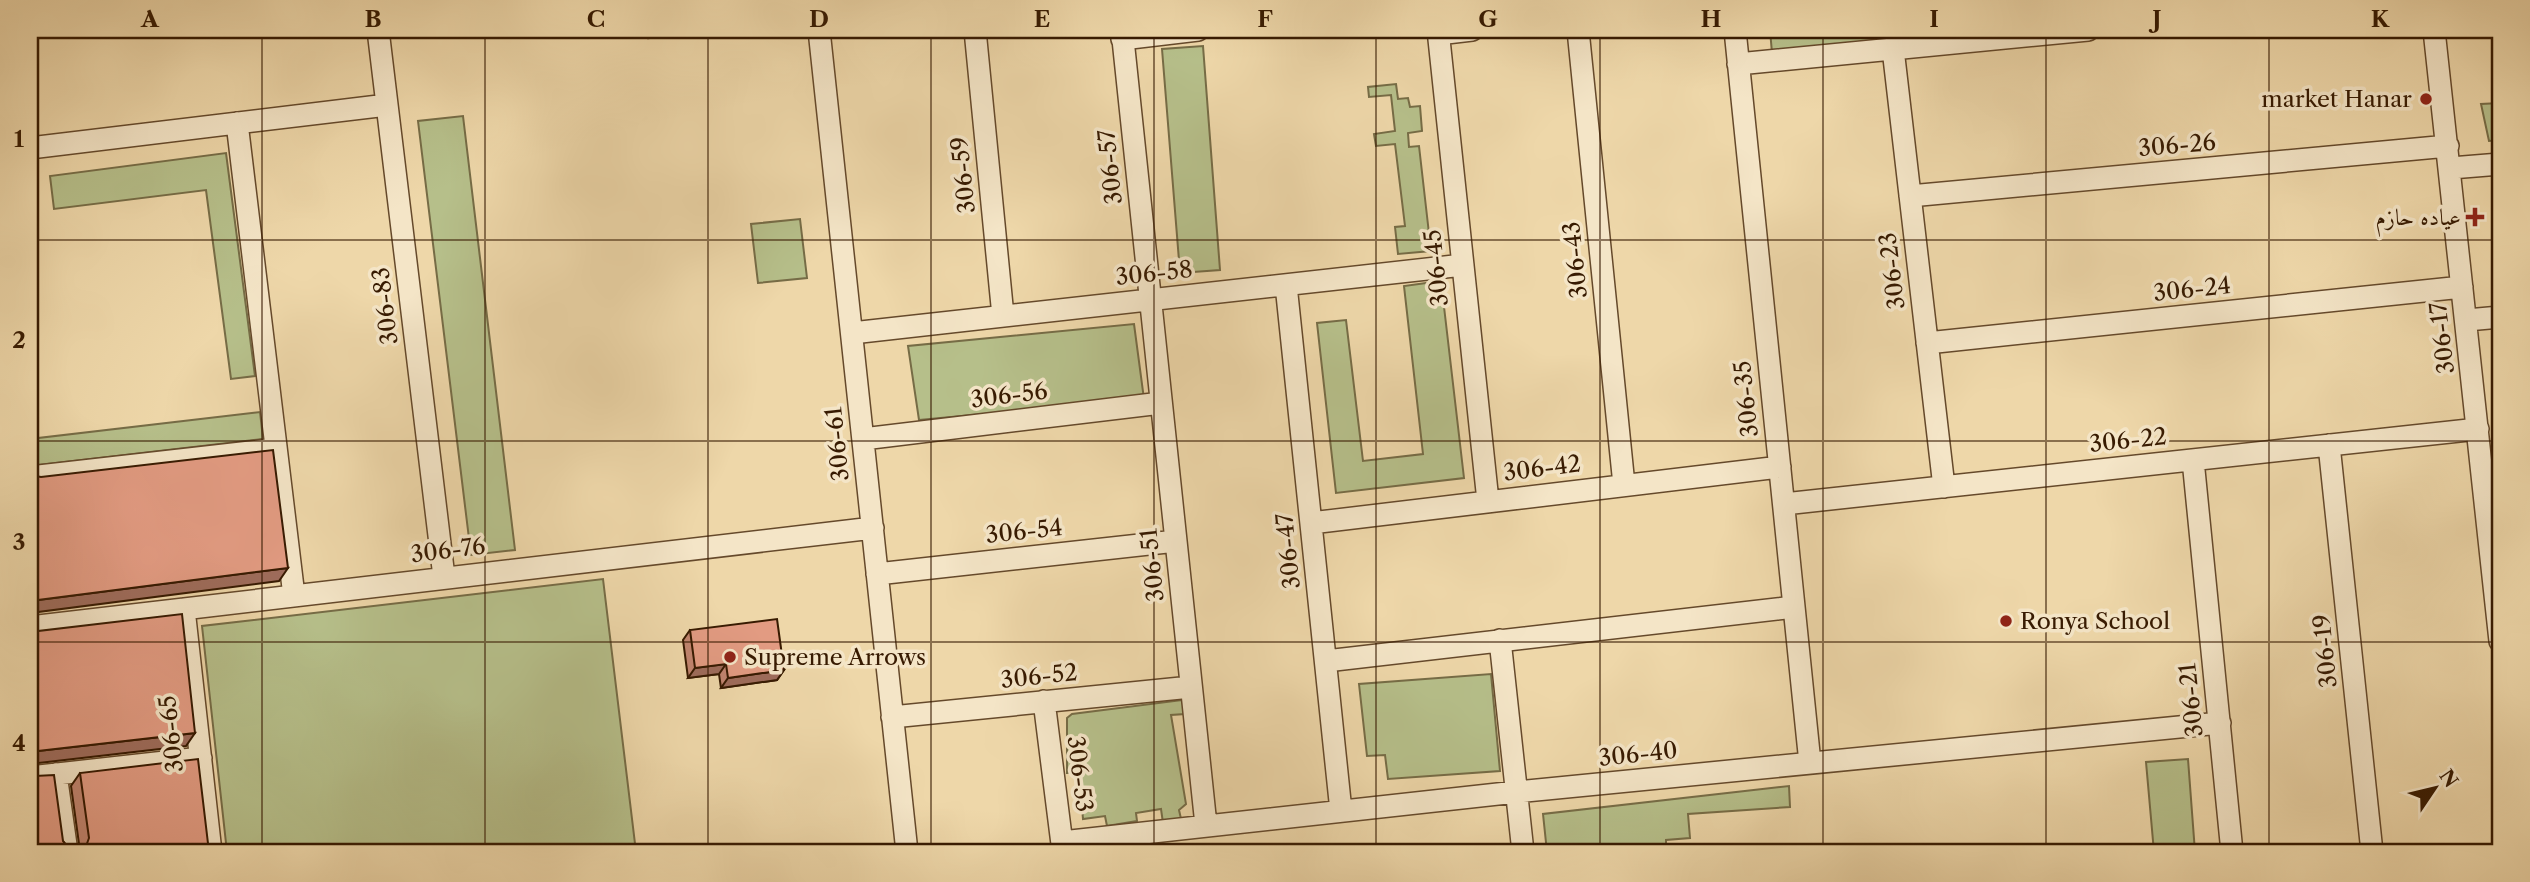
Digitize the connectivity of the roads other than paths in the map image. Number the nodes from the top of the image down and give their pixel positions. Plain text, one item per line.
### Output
1 (378, 30) edge
2 (820, 30) edge
3 (975, 30) edge
4 (1198, 30) edge
5 (1472, 30) edge
6 (1578, 30) edge
7 (1735, 30) edge
8 (2088, 30) edge
9 (2434, 30) edge
10 (1438, 32) edge
11 (1122, 34) edge
12 (1893, 49) junction
13 (1738, 64) junction
14 (387, 105) junction
15 (237, 123) junction
16 (2448, 146) junction
17 (30, 148) edge
18 (2500, 163) edge
19 (2451, 168) junction
20 (1910, 196) junction
21 (1462, 265) junction
22 (1286, 285) junction
23 (2462, 287) junction
24 (1150, 300) junction
25 (1003, 316) junction
26 (2500, 317) edge
27 (2467, 320) junction
28 (852, 333) junction
29 (1927, 343) junction
30 (1161, 403) junction
31 (2478, 429) junction
32 (863, 439) junction
33 (2329, 445) junction
34 (276, 449) junction
35 (2193, 460) junction
36 (1780, 467) junction
37 (30, 477) edge
38 (1624, 485) junction
39 (1944, 487) junction
40 (1488, 501) junction
41 (1784, 504) junction
42 (1311, 523) junction
43 (873, 528) junction
44 (1176, 541) junction
45 (877, 574) junction
46 (444, 576) junction
47 (294, 596) junction
48 (1794, 607) junction
49 (184, 609) junction
50 (30, 627) edge
51 (1500, 640) junction
52 (2500, 641) edge
53 (1326, 661) junction
54 (1191, 687) junction
55 (1044, 701) junction
56 (892, 717) junction
57 (2220, 723) junction
58 (201, 758) junction
59 (1811, 763) junction
60 (57, 774) junction
61 (30, 777) edge
62 (1516, 792) junction
63 (1341, 811) junction
64 (1206, 825) junction
65 (1063, 847) edge
66 (67, 852) edge
67 (211, 852) edge
68 (907, 852) edge
69 (1523, 852) edge
70 (2232, 852) edge
71 (2372, 852) edge

1 - 14 street, 306-83
2 - 28 street, 306-61
3 - 25 street, 306-59
4 - 11 street
5 - 10 street
6 - 38 street, 306-43
7 - 13 street, 306-35
8 - 12 street
9 - 16 street, 306-17
10 - 21 street, 306-45
11 - 24 street, 306-57
12 - 13 street
12 - 20 street, 306-23
13 - 36 street, 306-35
14 - 15 street
14 - 46 street, 306-83
15 - 17 street
15 - 34 street
16 - 19 street, 306-17
16 - 20 street, 306-26
18 - 19 street
19 - 23 street, 306-17
20 - 29 street, 306-23
21 - 22 street, 306-58
21 - 40 street, 306-45
22 - 24 street, 306-58
22 - 42 street, 306-47
23 - 27 street, 306-17
23 - 29 street, 306-24
24 - 25 street, 306-58
24 - 30 street, 306-51
25 - 28 street, 306-58
26 - 27 street
27 - 31 street, 306-17
28 - 32 street, 306-61
29 - 39 street, 306-23
30 - 32 street, 306-56
30 - 44 street, 306-51
31 - 33 street, 306-22
31 - 52 street, 306-17
32 - 43 street, 306-61
33 - 35 street, 306-22
33 - 71 street, 306-19
34 - 37 street
34 - 47 street
35 - 39 street, 306-22
35 - 57 street, 306-21
36 - 38 street, 306-42
36 - 41 street, 306-35
38 - 40 street, 306-42
39 - 41 street, 306-22
40 - 42 street, 306-42
41 - 48 street, 306-35
42 - 53 street, 306-47
43 - 45 street, 306-61
43 - 46 street, 306-76
44 - 45 street, 306-54
44 - 54 street, 306-51
45 - 56 street, 306-61
46 - 47 street, 306-76
47 - 49 street, 306-76
48 - 51 street
48 - 59 street, 306-35
49 - 50 street, 306-76
49 - 58 street, 306-65
51 - 53 street
51 - 62 street
53 - 63 street, 306-47
54 - 55 street, 306-52
54 - 64 street, 306-51
55 - 56 street, 306-52
55 - 65 street, 306-53
56 - 68 street, 306-61
57 - 59 street, 306-40
57 - 70 street, 306-21
58 - 60 street
58 - 67 street, 306-65
59 - 62 street, 306-40
60 - 61 street
60 - 66 street
62 - 63 street, 306-40
62 - 69 street
63 - 64 street, 306-40
64 - 65 street, 306-40

